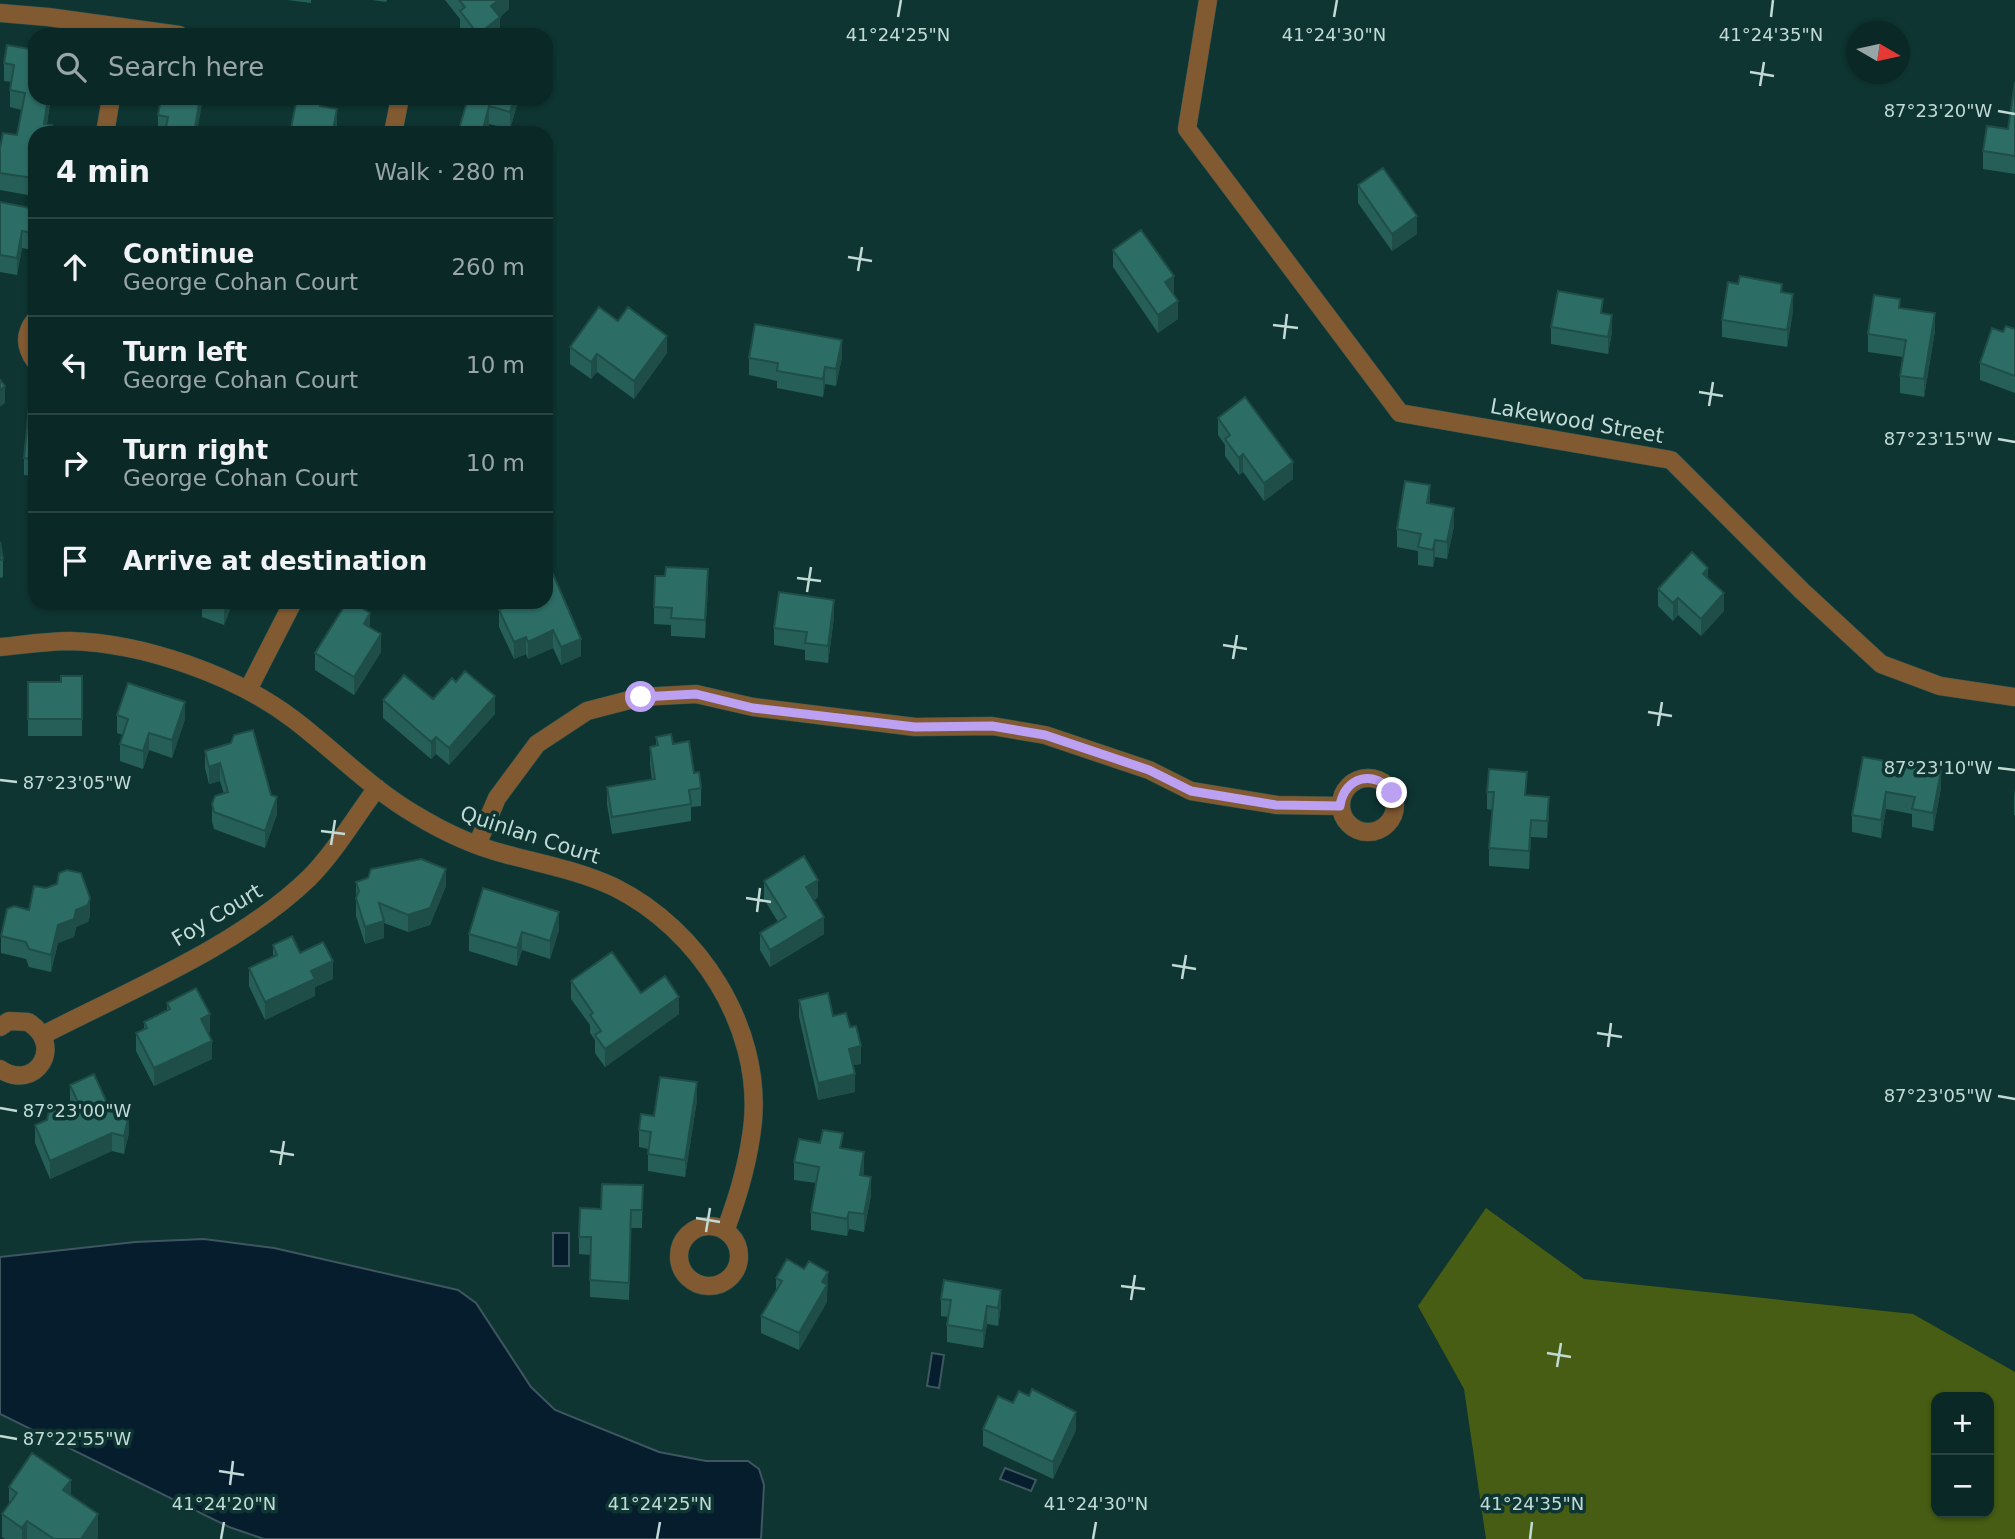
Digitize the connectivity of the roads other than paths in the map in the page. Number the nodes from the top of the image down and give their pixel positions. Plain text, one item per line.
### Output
1 (1208, 0) edge
2 (0, 13) edge
3 (108, 28) edge
4 (110, 105) edge
5 (399, 105) edge
6 (106, 126) edge
7 (394, 126) edge
8 (289, 609) edge
9 (0, 648) edge
10 (248, 690) junction
11 (2015, 697) edge
12 (377, 788) junction
13 (1340, 806) dead end
14 (477, 845) junction
15 (0, 1027) edge
16 (43, 1035) junction
17 (0, 1069) edge
18 (725, 1231) dead end

1 - 11 street, Lakewood Street
2 - 3 street
4 - 6 street
5 - 7 street
8 - 10 street
9 - 10 street, Quinlan Court
10 - 12 street, Quinlan Court
12 - 14 street, Quinlan Court
12 - 16 street, Foy Court
13 - 14 street
14 - 18 street, Quinlan Court
15 - 16 street
16 - 17 street

